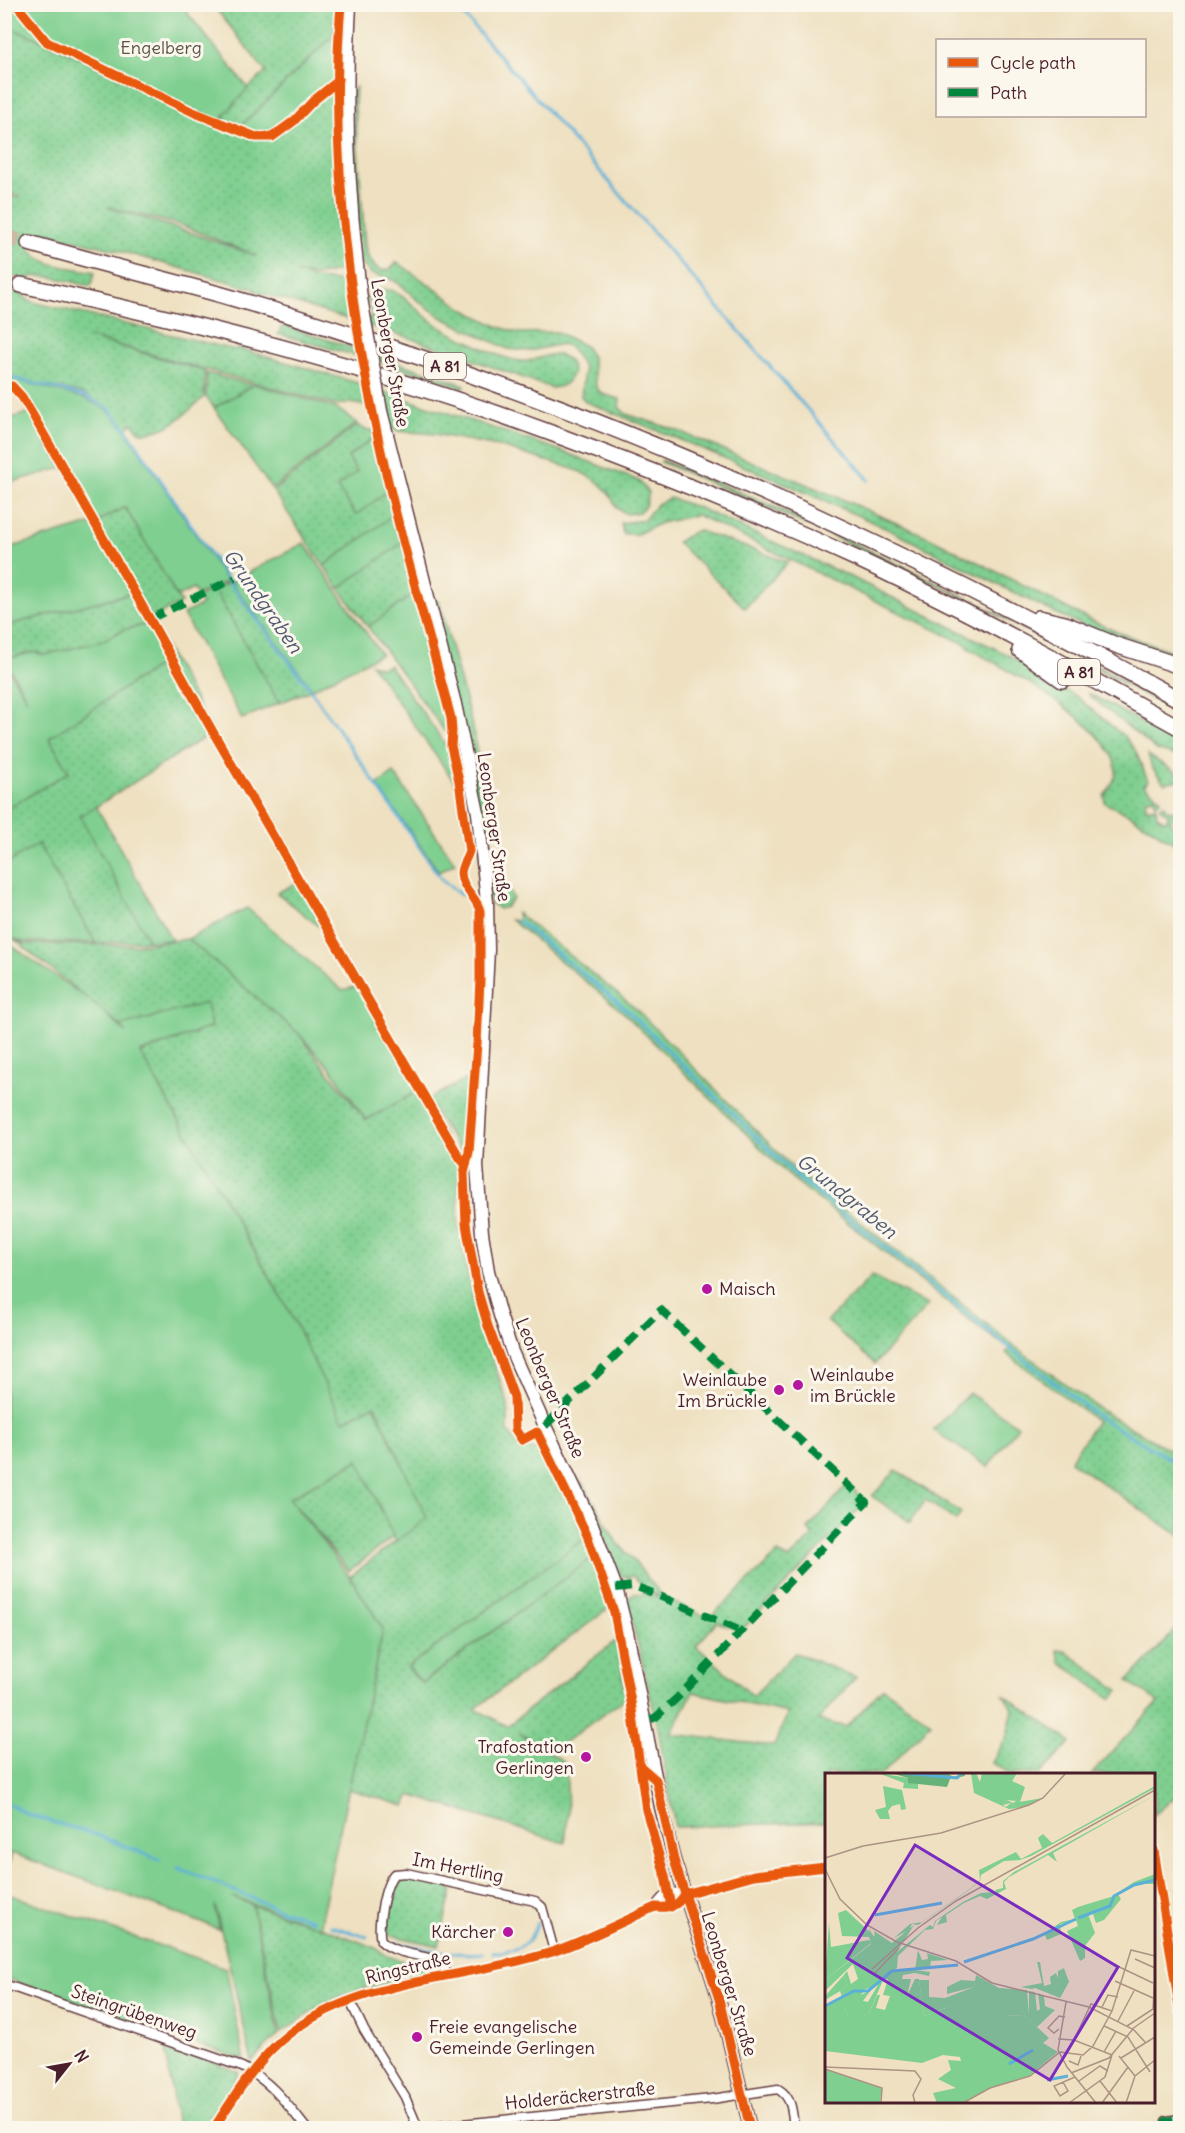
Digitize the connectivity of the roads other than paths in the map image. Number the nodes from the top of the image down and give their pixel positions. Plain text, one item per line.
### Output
1 (350, 4) edge
2 (29, 243) tunnel mouth
3 (21, 285) tunnel mouth
4 (1021, 615) junction
5 (976, 618) junction
6 (1180, 666) edge
7 (1062, 680) dead end
8 (1180, 700) edge
9 (1180, 728) edge
10 (685, 1894) junction
11 (655, 1907) junction
12 (554, 1951) junction
13 (447, 1975) junction
14 (4, 1984) edge
15 (350, 2001) junction
16 (252, 2072) junction
17 (743, 2095) junction
18 (1180, 2119) edge
19 (214, 2128) edge
20 (306, 2128) edge
21 (419, 2128) edge
22 (750, 2128) edge
23 (794, 2128) edge
24 (1168, 2128) edge

1 - 10 main road, Leonberger Straße, bridge
2 - 4 highway, A 81
3 - 5 highway, A 81
4 - 6 highway
4 - 8 highway, A 81
5 - 7 highway
5 - 9 highway, A 81
10 - 11 street, Ringstraße
10 - 11 street, Ringstraße
10 - 17 main road, Leonberger Straße
11 - 12 street, Ringstraße
12 - 13 street, Ringstraße
12 - 13 street, Im Hertling
13 - 15 street, Ringstraße
14 - 16 street, Steingrübenweg
15 - 16 street, Ringstraße
15 - 21 street
16 - 19 street, Ringstraße
16 - 20 street, Steingrübenweg
17 - 21 street, Holderäckerstraße
17 - 22 main road, Leonberger Straße
17 - 23 street, Holderäckerstraße
18 - 24 street

